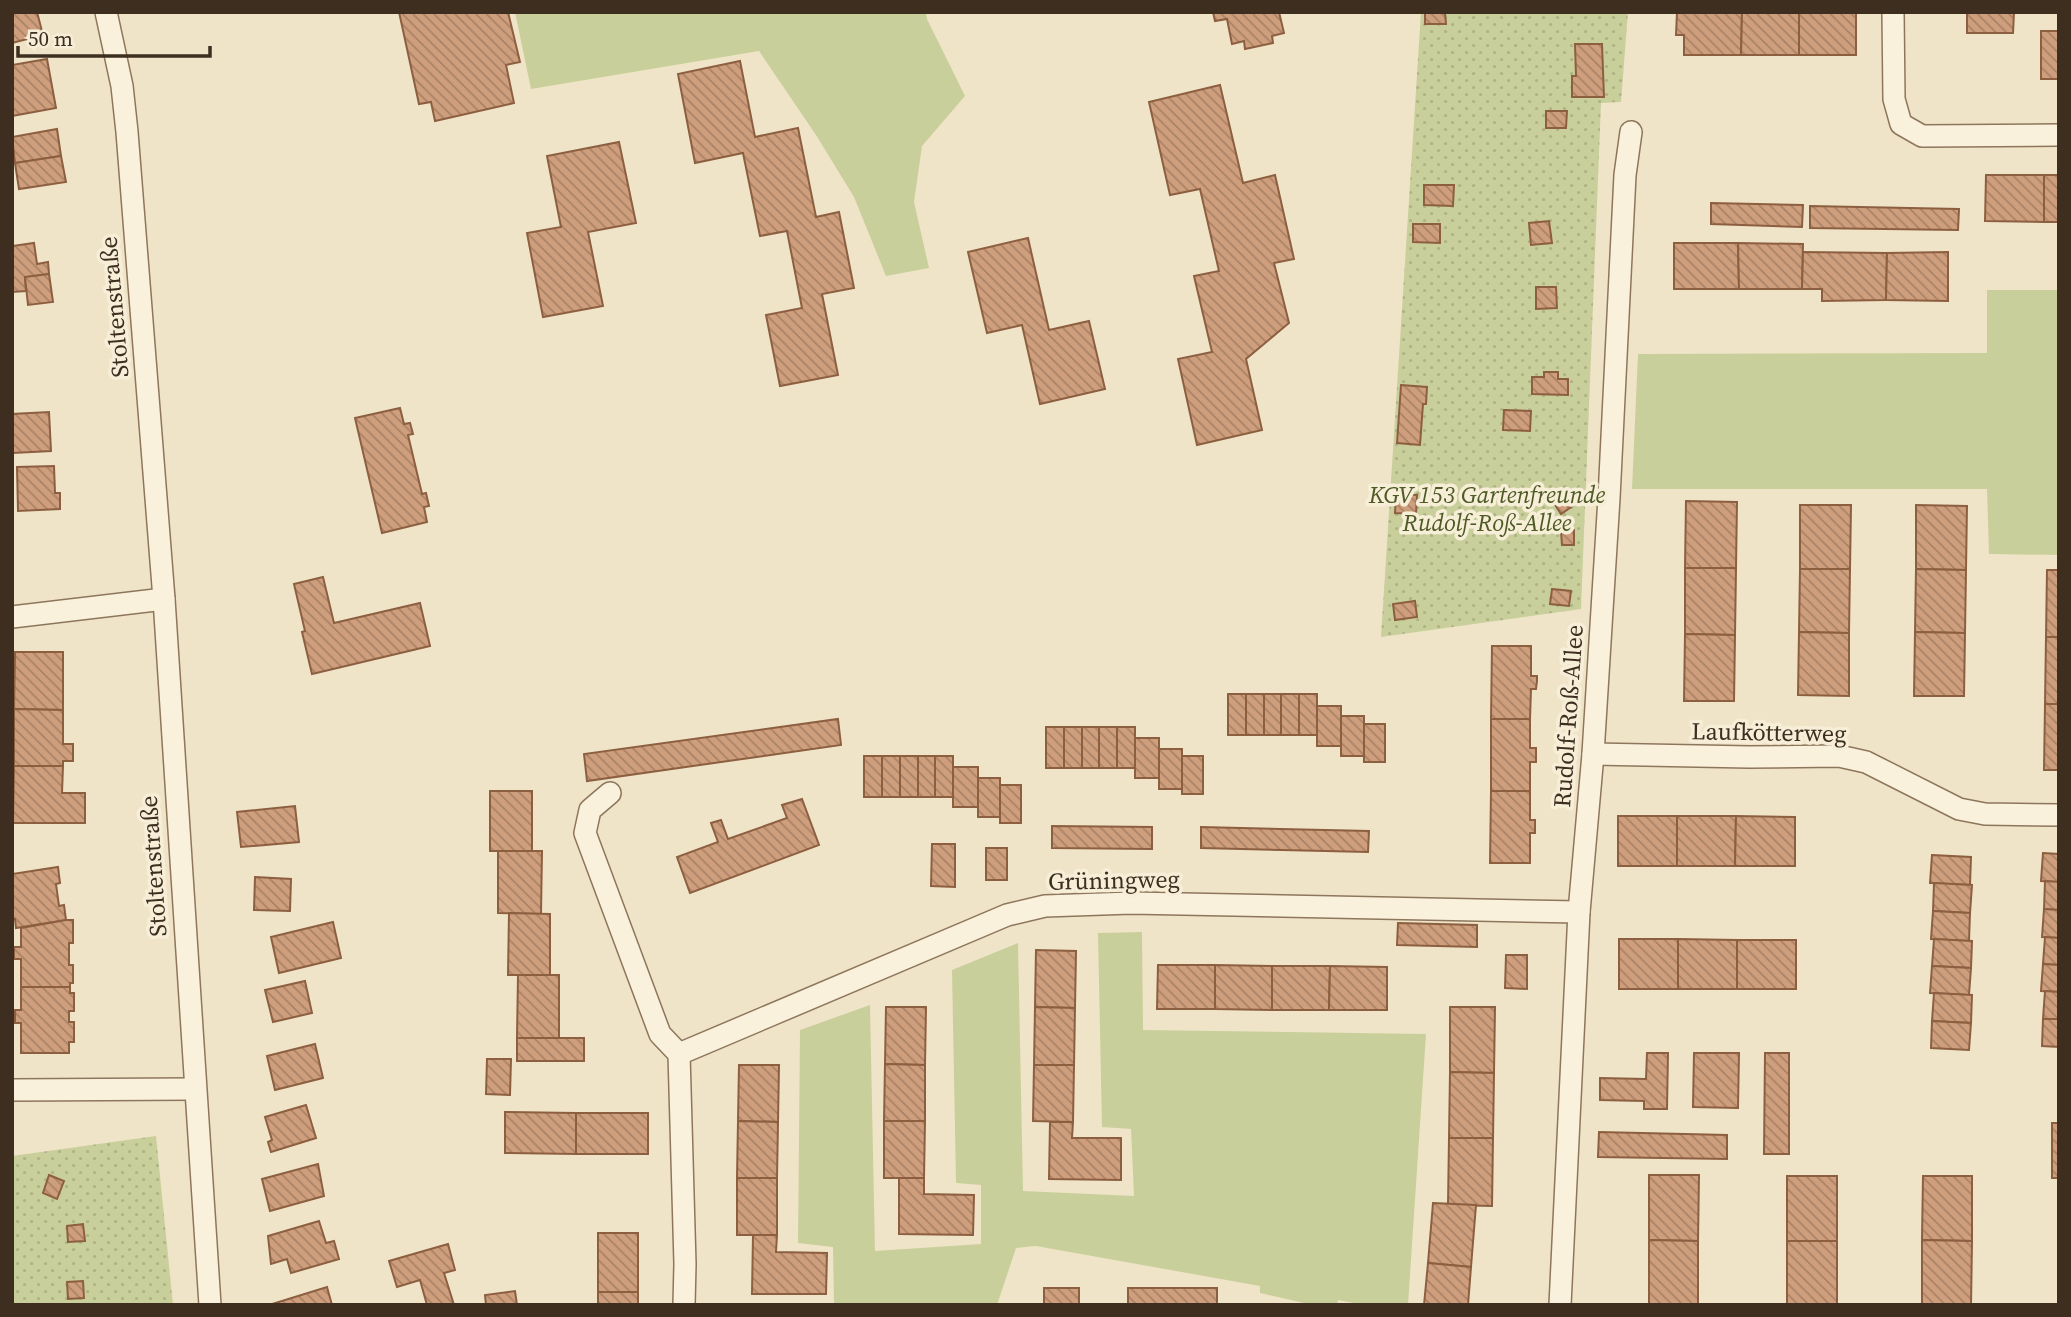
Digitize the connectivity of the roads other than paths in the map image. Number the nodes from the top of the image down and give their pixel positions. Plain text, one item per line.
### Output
1 (106, 12) edge
2 (1893, 12) edge
3 (1631, 132) dead end
4 (2059, 135) edge
5 (163, 599) junction
6 (12, 617) edge
7 (1593, 754) junction
8 (610, 793) dead end
9 (2059, 816) edge
10 (1579, 912) junction
11 (679, 1054) junction
12 (194, 1089) junction
13 (12, 1090) edge
14 (210, 1305) edge
15 (684, 1305) edge
16 (1560, 1305) edge

1 - 5 street, Stoltenstraße
2 - 4 street
3 - 7 street, Rudolf-Roß-Allee
5 - 6 street
5 - 12 street, Stoltenstraße
7 - 9 street, Laufkötterweg
7 - 10 street, Rudolf-Roß-Allee
8 - 11 street
10 - 11 street, Grüningweg
10 - 16 street, Rudolf-Roß-Allee
11 - 15 street
12 - 13 street
12 - 14 street, Stoltenstraße

